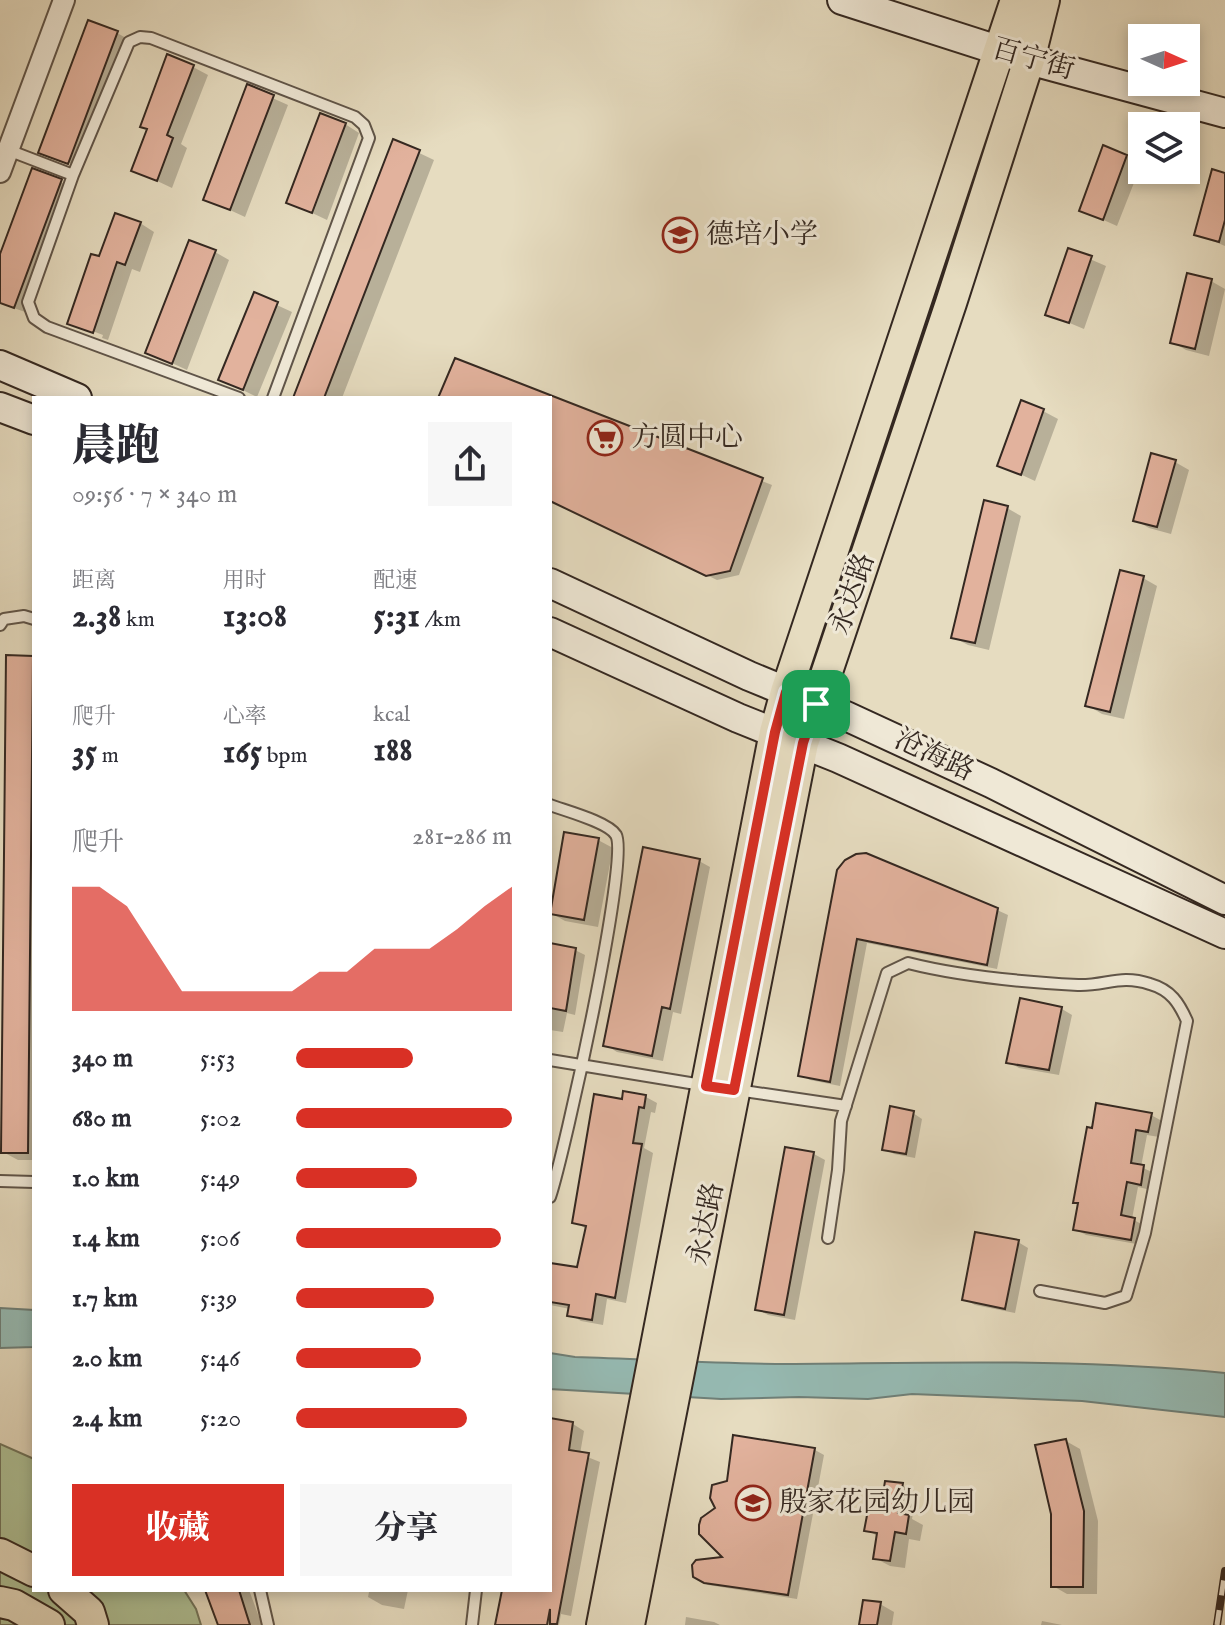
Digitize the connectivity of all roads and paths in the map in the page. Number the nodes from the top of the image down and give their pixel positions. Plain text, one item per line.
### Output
1 (64, 0) edge
2 (842, 0) edge
3 (1016, 0) edge
4 (1044, 0) edge
5 (1015, 55) junction
6 (1225, 113) edge
7 (8, 150) junction
8 (0, 172) edge
9 (73, 175) junction
10 (0, 365) edge
11 (72, 396) edge
12 (234, 396) edge
13 (274, 396) edge
14 (0, 407) edge
15 (32, 419) edge
16 (552, 584) edge
17 (32, 618) edge
18 (0, 625) edge
19 (552, 633) edge
20 (786, 692) junction
21 (816, 704) junction
22 (775, 732) junction
23 (803, 743) junction
24 (552, 806) edge
25 (1225, 900) edge
26 (1225, 934) edge
27 (552, 1060) edge
28 (582, 1068) junction
29 (720, 1088) junction
30 (846, 1106) junction
31 (0, 1181) edge
32 (32, 1182) edge
33 (552, 1191) edge
34 (828, 1238) dead end
35 (1040, 1291) dead end
36 (658, 1407) junction
37 (0, 1554) edge
38 (32, 1570) edge
39 (66, 1592) edge
40 (260, 1592) edge
41 (476, 1592) edge
42 (0, 1602) edge
43 (49, 1625) edge
44 (93, 1625) edge
45 (268, 1625) edge
46 (472, 1625) edge
47 (602, 1625) edge
48 (629, 1625) edge

1 - 7 street
2 - 5 main road, 百宁街
3 - 5 main road, 永达路
4 - 5 main road, 永达路
5 - 6 main road, 百宁街
5 - 20 main road, 永达路
5 - 21 main road, 永达路
7 - 8 street
7 - 9 lane
9 - 12 lane
9 - 13 lane
10 - 11 main road
14 - 15 main road
16 - 20 main road, 沧海路
17 - 18 lane
19 - 22 main road, 沧海路
20 - 21 main road, 沧海路
20 - 22 main road, 永达路
21 - 23 main road, 永达路
21 - 25 main road, 沧海路
22 - 23 main road, 沧海路
22 - 29 main road, 永达路
23 - 26 main road, 沧海路
23 - 29 main road, 永达路
24 - 28 lane
27 - 28 lane
28 - 29 lane
28 - 33 lane
29 - 30 lane
29 - 36 main road, 永达路
30 - 34 lane
30 - 35 lane
31 - 32 lane
36 - 47 main road, 永达路
36 - 48 main road, 永达路
37 - 38 main road
39 - 44 main road
40 - 45 lane
41 - 46 lane
42 - 43 main road

